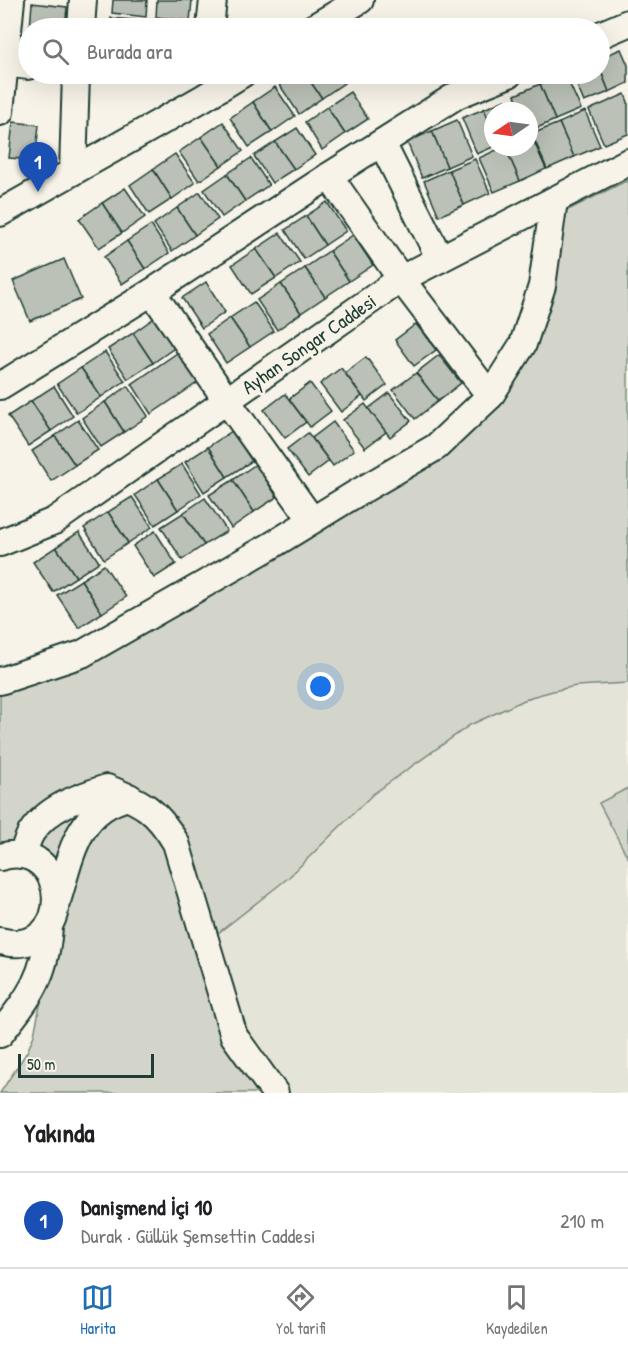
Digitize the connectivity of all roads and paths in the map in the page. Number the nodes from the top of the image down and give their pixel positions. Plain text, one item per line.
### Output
1 (11, 0) edge
2 (83, 0) edge
3 (213, 0) edge
4 (352, 2) edge
5 (82, 18) edge
6 (211, 18) edge
7 (328, 18) edge
8 (627, 25) edge
9 (610, 31) edge
10 (17, 64) edge
11 (76, 84) edge
12 (484, 84) edge
13 (204, 86) edge
14 (1, 98) edge
15 (382, 143) junction
16 (628, 162) edge
17 (73, 171) junction
18 (329, 176) junction
19 (554, 200) junction
20 (0, 213) edge
21 (440, 259) junction
22 (401, 279) junction
23 (152, 292) junction
24 (0, 386) edge
25 (490, 396) junction
26 (227, 401) junction
27 (312, 520) junction
28 (0, 543) edge
29 (0, 681) edge
30 (129, 797) junction
31 (7, 854) edge
32 (58, 898) junction
33 (49, 926) junction
34 (0, 941) edge
35 (0, 1034) edge
36 (275, 1093) edge

1 - 10 street
2 - 5 street
3 - 6 street
4 - 7 street
8 - 9 street
10 - 14 street
11 - 17 street
12 - 15 street
13 - 17 street
15 - 18 street
15 - 21 street
16 - 19 street, Ayhan Songar Caddesi
17 - 20 street
18 - 22 street
18 - 23 street
19 - 21 street, Ayhan Songar Caddesi
19 - 25 street
21 - 22 street, Ayhan Songar Caddesi
22 - 25 street
22 - 26 street, Ayhan Songar Caddesi
23 - 24 street
23 - 26 street
25 - 27 street
26 - 27 street
26 - 28 street, Ayhan Songar Caddesi
27 - 29 street
30 - 31 street
30 - 32 street
30 - 36 street
31 - 32 street
32 - 33 street
33 - 34 street
33 - 35 street

